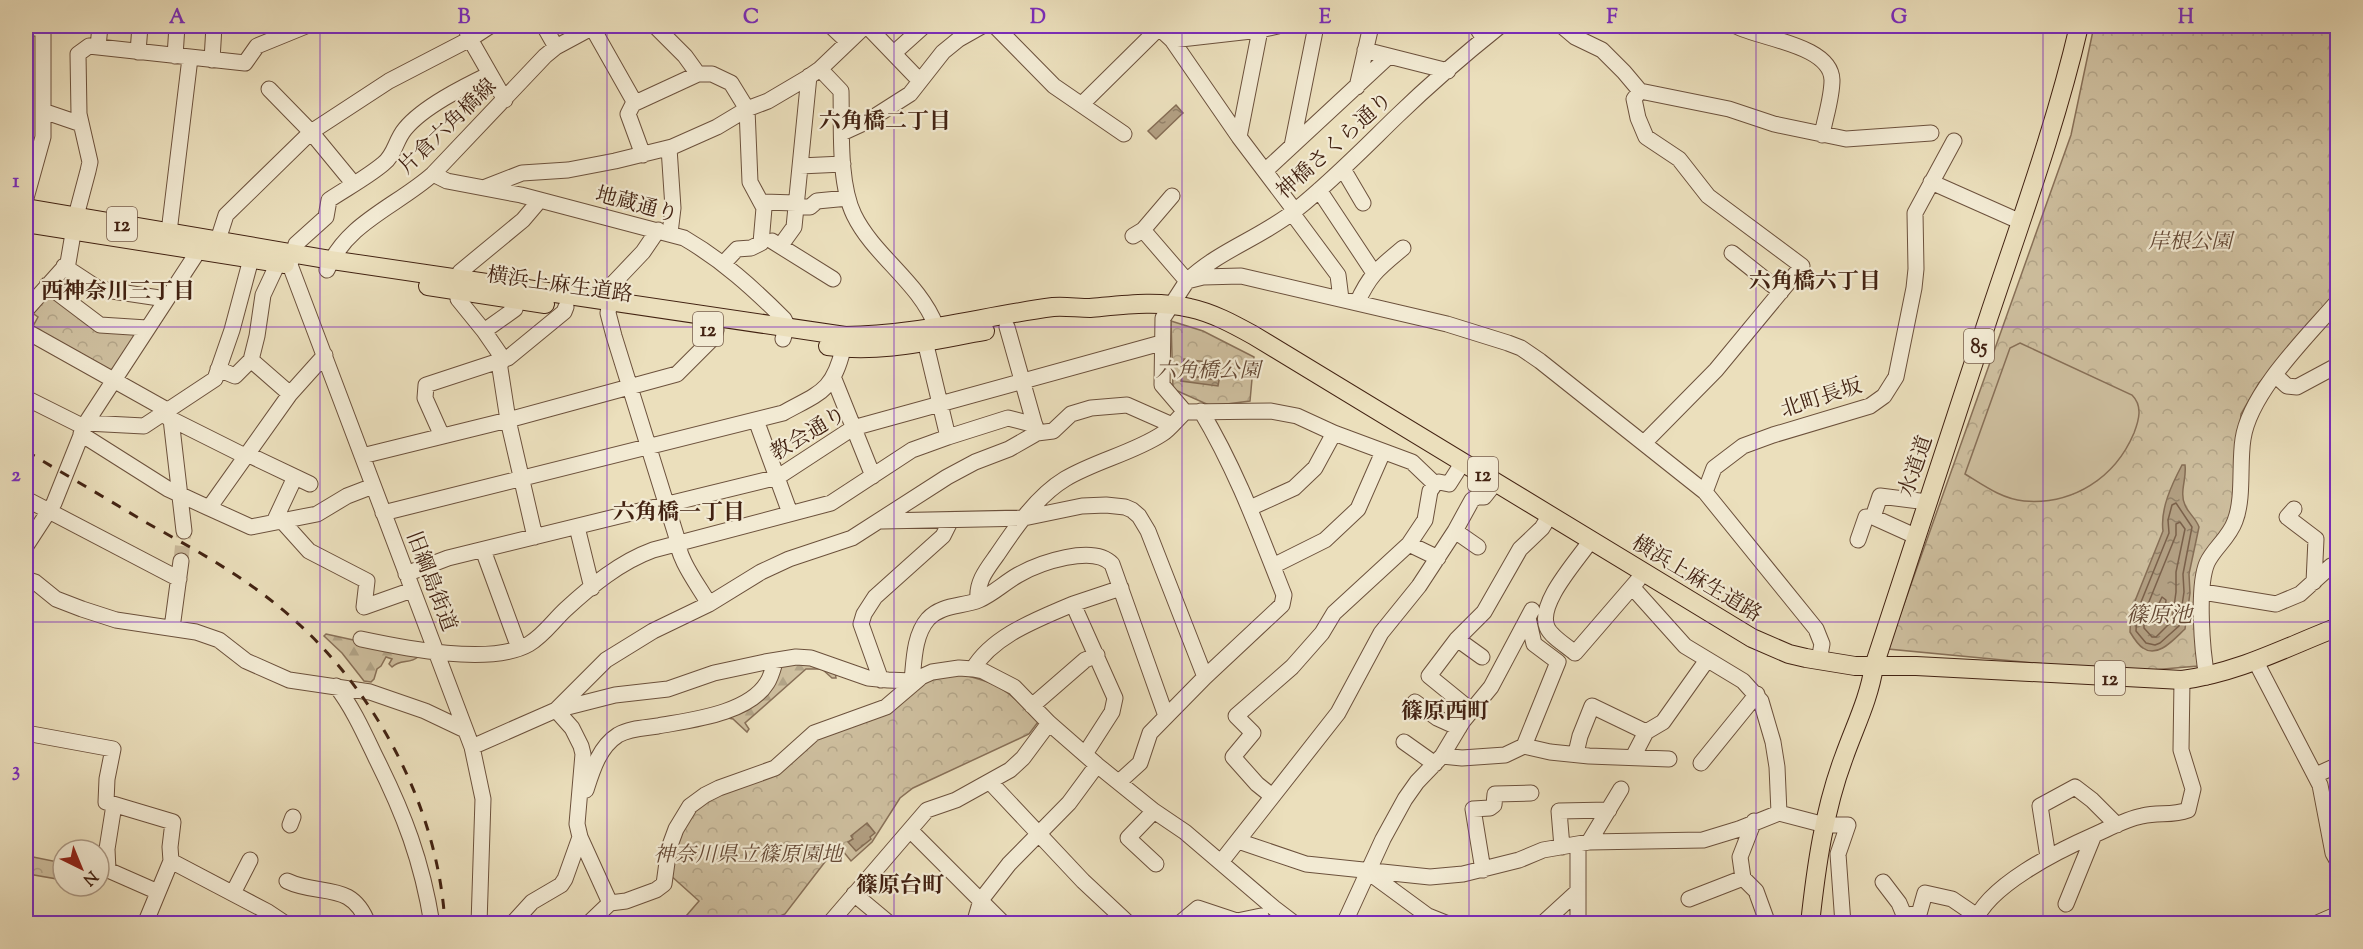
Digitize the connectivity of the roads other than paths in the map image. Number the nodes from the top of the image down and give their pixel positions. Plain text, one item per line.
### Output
1 (100, 26) edge
2 (140, 26) edge
3 (177, 26) edge
4 (214, 26) edge
5 (306, 26) edge
6 (490, 26) edge
7 (544, 26) edge
8 (593, 26) edge
9 (655, 26) edge
10 (831, 26) edge
11 (866, 26) edge
12 (924, 26) edge
13 (982, 26) edge
14 (995, 26) edge
15 (1159, 26) edge
16 (1278, 26) edge
17 (1316, 26) edge
18 (1371, 26) edge
19 (1500, 26) edge
20 (1562, 26) edge
21 (1736, 26) edge
22 (2079, 26) edge
23 (43, 27) edge
24 (26, 28) edge
25 (1260, 30) junction
26 (468, 32) edge
27 (1480, 32) edge
28 (1173, 40) junction
29 (848, 42) junction
30 (99, 47) junction
31 (556, 47) junction
32 (1365, 50) junction
33 (138, 52) junction
34 (894, 53) junction
35 (1389, 56) junction
36 (182, 57) junction
37 (212, 60) junction
38 (1448, 71) junction
39 (815, 72) junction
40 (490, 74) junction
41 (698, 74) junction
42 (920, 81) junction
43 (1357, 87) junction
44 (269, 89) dead end
45 (1640, 91) junction
46 (505, 100) junction
47 (635, 103) junction
48 (1082, 104) junction
49 (747, 109) junction
50 (43, 111) junction
51 (81, 124) junction
52 (311, 132) junction
53 (842, 133) junction
54 (1931, 133) dead end
55 (1124, 134) dead end
56 (1822, 135) junction
57 (1239, 137) junction
58 (1954, 141) dead end
59 (1292, 146) junction
60 (669, 148) junction
61 (32, 152) edge
62 (643, 155) junction
63 (843, 164) junction
64 (800, 166) junction
65 (1343, 169) junction
66 (1265, 171) junction
67 (433, 174) junction
68 (1931, 182) junction
69 (353, 183) junction
70 (486, 187) junction
71 (1319, 190) junction
72 (1172, 196) dead end
73 (26, 198) edge
74 (848, 198) junction
75 (540, 200) junction
76 (763, 202) junction
77 (1363, 203) dead end
78 (796, 205) junction
79 (26, 208) edge
80 (1294, 212) junction
81 (2021, 222) junction
82 (74, 223) junction
83 (26, 224) edge
84 (169, 232) junction
85 (664, 232) junction
86 (763, 237) junction
87 (218, 240) junction
88 (781, 245) junction
89 (1403, 248) dead end
90 (199, 250) junction
91 (1732, 253) dead end
92 (250, 259) junction
93 (287, 260) junction
94 (723, 264) junction
95 (329, 265) junction
96 (64, 266) junction
97 (1374, 273) junction
98 (833, 279) dead end
99 (1187, 281) junction
100 (47, 285) junction
101 (459, 285) junction
102 (1781, 291) junction
103 (166, 299) junction
104 (1341, 299) junction
105 (517, 300) junction
106 (2337, 301) edge
107 (1358, 303) junction
108 (1170, 304) junction
109 (566, 307) junction
110 (609, 307) junction
111 (1087, 308) junction
112 (26, 310) edge
113 (1007, 327) junction
114 (147, 328) junction
115 (716, 330) junction
116 (26, 331) edge
117 (484, 331) junction
118 (785, 334) junction
119 (931, 334) junction
120 (1161, 343) junction
121 (843, 349) junction
122 (325, 356) junction
123 (251, 360) junction
124 (502, 361) junction
125 (2337, 365) edge
126 (218, 369) junction
127 (2276, 376) junction
128 (834, 379) junction
129 (113, 380) junction
130 (1022, 382) junction
131 (631, 388) junction
132 (290, 394) junction
133 (26, 398) edge
134 (939, 404) junction
135 (1202, 411) junction
136 (1185, 412) junction
137 (167, 415) junction
138 (507, 420) junction
139 (756, 420) junction
140 (1170, 424) junction
141 (84, 428) junction
142 (853, 428) junction
143 (1036, 429) junction
144 (1334, 433) junction
145 (442, 436) junction
146 (948, 437) junction
147 (1644, 443) junction
148 (649, 448) junction
149 (1383, 452) junction
150 (246, 455) junction
151 (362, 456) junction
152 (1463, 462) junction
153 (873, 476) junction
154 (295, 477) junction
155 (778, 477) junction
156 (522, 479) junction
157 (1496, 482) junction
158 (310, 484) dead end
159 (1435, 484) junction
160 (373, 486) junction
161 (1705, 492) junction
162 (178, 494) junction
163 (26, 499) edge
164 (1927, 502) junction
165 (667, 505) junction
166 (209, 508) junction
167 (1250, 508) junction
168 (2294, 509) dead end
169 (49, 511) junction
170 (383, 513) junction
171 (790, 513) junction
172 (1550, 515) junction
173 (1873, 517) junction
174 (1024, 518) junction
175 (951, 520) junction
176 (882, 521) junction
177 (278, 522) junction
178 (577, 527) junction
179 (184, 531) tunnel mouth
180 (1455, 531) junction
181 (1915, 536) junction
182 (535, 537) junction
183 (1591, 540) junction
184 (1858, 540) dead end
185 (677, 543) junction
186 (1409, 544) junction
187 (26, 546) edge
188 (1479, 546) dead end
189 (483, 550) junction
190 (1438, 558) junction
191 (182, 561) tunnel mouth
192 (2337, 564) edge
193 (1273, 566) junction
194 (1643, 572) junction
195 (406, 574) junction
196 (26, 579) edge
197 (179, 579) junction
198 (2314, 582) junction
199 (591, 588) junction
200 (1121, 588) junction
201 (1633, 588) junction
202 (412, 590) junction
203 (2203, 592) junction
204 (978, 600) junction
205 (1073, 603) junction
206 (709, 604) junction
207 (2337, 627) edge
208 (172, 628) junction
209 (362, 639) dead end
210 (1457, 639) junction
211 (519, 648) junction
212 (437, 652) junction
213 (1097, 655) junction
214 (1482, 657) dead end
215 (1707, 660) junction
216 (1819, 660) junction
217 (775, 662) junction
218 (2256, 662) junction
219 (1874, 666) junction
220 (973, 669) junction
221 (1205, 677) junction
222 (2207, 677) junction
223 (881, 680) junction
224 (916, 680) junction
225 (2182, 680) junction
226 (336, 686) junction
227 (1762, 698) junction
228 (1415, 702) dead end
229 (1032, 706) junction
230 (556, 710) junction
231 (1472, 711) junction
232 (1166, 716) junction
233 (1050, 723) junction
234 (1459, 729) junction
235 (465, 730) junction
236 (1646, 732) junction
237 (26, 733) edge
238 (1404, 742) dead end
239 (1524, 746) junction
240 (472, 747) junction
241 (1576, 753) junction
242 (1085, 754) junction
243 (1633, 757) junction
244 (1669, 759) dead end
245 (1438, 760) junction
246 (1701, 763) dead end
247 (1097, 765) junction
248 (2337, 765) edge
249 (2316, 775) junction
250 (990, 782) junction
251 (1119, 782) junction
252 (1621, 789) dead end
253 (1531, 793) dead end
254 (1272, 796) junction
255 (114, 805) junction
256 (579, 810) junction
257 (1609, 810) junction
258 (1154, 811) junction
259 (1779, 813) junction
260 (1754, 821) junction
261 (1825, 825) junction
262 (2117, 825) junction
263 (911, 831) junction
264 (2334, 832) edge
265 (1039, 835) junction
266 (2094, 835) junction
267 (580, 837) junction
268 (1238, 841) junction
269 (1584, 843) junction
270 (1562, 847) junction
271 (2048, 857) junction
272 (250, 860) dead end
273 (171, 861) junction
274 (1221, 862) junction
275 (2337, 862) edge
276 (1156, 864) dead end
277 (1483, 870) junction
278 (1368, 872) junction
279 (1743, 878) junction
280 (287, 881) dead end
281 (1883, 882) dead end
282 (1578, 891) junction
283 (158, 892) junction
284 (233, 893) junction
285 (854, 894) junction
286 (1689, 899) dead end
287 (981, 900) junction
288 (610, 903) junction
289 (2066, 904) dead end
290 (2337, 914) edge
291 (1262, 916) edge
292 (1426, 920) edge
293 (1975, 920) edge
294 (145, 924) edge
295 (286, 924) edge
296 (368, 924) edge
297 (432, 924) edge
298 (479, 924) edge
299 (512, 924) edge
300 (588, 924) edge
301 (829, 924) edge
302 (890, 924) edge
303 (974, 924) edge
304 (1004, 924) edge
305 (1129, 924) edge
306 (1179, 924) edge
307 (1295, 924) edge
308 (1344, 924) edge
309 (1448, 924) edge
310 (1542, 924) edge
311 (1578, 924) edge
312 (1768, 924) edge
313 (1810, 924) edge
314 (1843, 924) edge
315 (2315, 924) edge

1 - 30 street
2 - 33 street
3 - 36 street
4 - 37 street
5 - 37 street
6 - 26 street
7 - 31 street
8 - 31 street, 片倉六角橋線
8 - 47 street
9 - 41 street
10 - 29 street
11 - 29 street
11 - 34 street
12 - 34 street
13 - 42 street
14 - 48 street
15 - 28 street
15 - 48 street
16 - 25 street
17 - 59 street
18 - 32 street
19 - 27 street, 神橋さくら通り
20 - 45 street
21 - 56 street
22 - 81 main road, 水道道 / 85
23 - 24 street
23 - 50 street
25 - 28 street
25 - 57 street
26 - 40 street
26 - 52 street
27 - 38 street, 神橋さくら通り
28 - 57 street
29 - 39 street
30 - 33 street
30 - 51 street
31 - 46 street, 片倉六角橋線
32 - 35 street
32 - 43 street
33 - 36 street
34 - 42 street
35 - 38 street
35 - 43 street
36 - 37 street
36 - 84 street
38 - 65 street, 神橋さくら通り
39 - 49 street
39 - 53 street
39 - 64 street
40 - 46 street
40 - 69 street
41 - 47 street
41 - 49 street
42 - 53 street
43 - 59 street
44 - 52 street
45 - 56 street
45 - 102 street
46 - 67 street, 片倉六角橋線
47 - 62 street
48 - 55 street
49 - 60 street
49 - 76 street
50 - 51 street
50 - 61 street
51 - 82 street
52 - 69 street
52 - 87 street
53 - 63 street
54 - 56 street
57 - 66 street
58 - 68 street, 北町長坂
59 - 66 street
60 - 62 street
60 - 85 street
61 - 73 street
62 - 70 street
63 - 64 street
63 - 74 street
64 - 78 street
65 - 71 street, 神橋さくら通り
65 - 77 street
66 - 80 street
67 - 70 street, 地蔵通り
67 - 95 street, 片倉六角橋線
68 - 81 street
68 - 161 street, 北町長坂
69 - 93 street
70 - 75 street, 地蔵通り
71 - 80 street, 神橋さくら通り
71 - 97 street
72 - 99 street
74 - 78 street
74 - 119 street
75 - 85 street, 地蔵通り
75 - 101 street
76 - 78 street
76 - 86 street
78 - 88 street
79 - 82 main road, 横浜上麻生道路 / 12
80 - 99 street, 神橋さくら通り
80 - 104 street
81 - 164 main road, 水道道 / 85
82 - 83 main road, 横浜上麻生道路 / 12
82 - 84 main road, 横浜上麻生道路 / 12
82 - 90 main road, 横浜上麻生道路 / 12
82 - 96 street
84 - 87 main road, 横浜上麻生道路 / 12
85 - 94 street, 地蔵通り
85 - 110 street
86 - 88 street
86 - 94 street
87 - 93 main road, 横浜上麻生道路 / 12
88 - 98 street
89 - 97 street
90 - 92 main road, 横浜上麻生道路 / 12
90 - 103 street
91 - 102 street
92 - 93 main road, 横浜上麻生道路 / 12
92 - 126 street
93 - 95 main road, 横浜上麻生道路 / 12
93 - 122 street, 旧綱島街道
93 - 123 street
94 - 118 street, 地蔵通り
95 - 101 main road, 横浜上麻生道路 / 12
96 - 100 street
96 - 103 street
97 - 107 street
99 - 104 street
99 - 108 street, 神橋さくら通り
100 - 112 street
100 - 114 street
101 - 105 main road, 横浜上麻生道路 / 12
101 - 110 main road, 横浜上麻生道路 / 12
101 - 117 street
102 - 147 street
103 - 114 street
104 - 107 street
105 - 109 main road, 横浜上麻生道路 / 12
105 - 117 street
106 - 127 street
107 - 147 street
108 - 111 main road, 横浜上麻生道路 / 12
108 - 120 street
108 - 152 main road, 横浜上麻生道路 / 12
109 - 110 main road, 横浜上麻生道路 / 12
109 - 124 street
110 - 115 main road, 横浜上麻生道路 / 12
110 - 118 main road, 横浜上麻生道路 / 12
110 - 131 street
111 - 113 main road, 横浜上麻生道路 / 12
111 - 119 main road, 横浜上麻生道路 / 12
113 - 119 main road, 横浜上麻生道路 / 12
113 - 130 street
114 - 129 street
115 - 118 main road, 横浜上麻生道路 / 12
115 - 131 street
116 - 129 street
117 - 124 street
118 - 119 main road, 横浜上麻生道路 / 12
118 - 121 main road, 横浜上麻生道路 / 12
119 - 121 main road, 横浜上麻生道路 / 12
119 - 134 street
120 - 130 street, 教会通り
120 - 136 street
121 - 128 street
122 - 132 street
122 - 151 street, 旧綱島街道
123 - 126 street
123 - 132 street
124 - 138 street
124 - 145 street
125 - 127 street
126 - 137 street
127 - 203 street
128 - 139 street
128 - 142 street
129 - 137 street
129 - 141 street
130 - 134 street, 教会通り
130 - 143 street
131 - 138 street
131 - 148 street
132 - 150 street
133 - 141 street
134 - 142 street, 教会通り
134 - 146 street
135 - 136 street
135 - 144 street
135 - 167 street
136 - 140 street
137 - 141 street
137 - 150 street
137 - 162 street
138 - 145 street
138 - 156 street
139 - 148 street
139 - 155 street
140 - 143 street
140 - 174 street
141 - 162 street
141 - 169 street
142 - 153 street
142 - 155 street, 教会通り
143 - 146 street
143 - 176 street
144 - 149 street
144 - 167 street
145 - 151 street
146 - 153 street
147 - 161 street
148 - 156 street
148 - 165 street
149 - 159 street
149 - 193 street
150 - 154 street
150 - 166 street
151 - 160 street, 旧綱島街道
152 - 157 main road, 横浜上麻生道路 / 12
152 - 159 street
153 - 171 street
154 - 158 street
154 - 177 street
155 - 165 street, 教会通り
155 - 171 street
156 - 170 street
156 - 182 street
157 - 172 main road, 横浜上麻生道路 / 12
157 - 180 street
159 - 186 street
160 - 170 street, 旧綱島街道
160 - 177 street
161 - 216 street
162 - 166 street
162 - 179 street
163 - 169 street
164 - 173 street
164 - 181 main road, 水道道 / 85
165 - 178 street, 教会通り
165 - 185 street
166 - 177 street
167 - 193 street
168 - 198 street
169 - 187 street
169 - 197 street
170 - 195 street, 旧綱島街道
171 - 185 street
172 - 183 main road, 横浜上麻生道路 / 12
172 - 210 street
173 - 181 street
173 - 184 street
174 - 175 street
174 - 204 street
174 - 221 street
175 - 176 street
175 - 223 street
176 - 206 street
177 - 202 street
178 - 182 street, 教会通り
178 - 199 street
180 - 188 street
180 - 190 street
181 - 219 main road, 水道道 / 85
182 - 189 street, 教会通り
183 - 194 main road, 横浜上麻生道路 / 12
183 - 201 street
185 - 199 street
185 - 206 street
186 - 190 street
186 - 254 street
189 - 195 street, 教会通り
189 - 211 street
190 - 254 street
191 - 197 street
192 - 198 street
193 - 221 street
194 - 201 street
194 - 216 main road, 横浜上麻生道路 / 12
195 - 202 street, 旧綱島街道
196 - 208 street
197 - 208 street
198 - 203 street
199 - 211 street
200 - 204 street
200 - 205 street
200 - 232 street
201 - 215 street
202 - 212 street, 旧綱島街道
203 - 222 street
204 - 224 street
205 - 213 street
205 - 220 street
206 - 230 street
207 - 218 main road, 横浜上麻生道路 / 12
208 - 226 street
209 - 212 street
210 - 214 street
210 - 231 street
211 - 212 street
212 - 235 street, 旧綱島街道
213 - 229 street
213 - 242 street
215 - 227 street
215 - 236 street
216 - 219 main road, 横浜上麻生道路 / 12
217 - 223 street
217 - 230 street
217 - 256 street
218 - 222 main road, 横浜上麻生道路 / 12
218 - 249 street
219 - 225 main road, 横浜上麻生道路 / 12
219 - 261 main road, 水道道 / 85
220 - 224 street
220 - 229 street
221 - 232 street
222 - 225 main road, 横浜上麻生道路 / 12
223 - 224 street
224 - 288 street
225 - 262 street
226 - 235 street
226 - 297 street
227 - 246 street
227 - 259 street
228 - 234 street
229 - 233 street
230 - 240 street
230 - 256 street
231 - 234 street
231 - 239 street
232 - 251 street
233 - 242 street
233 - 250 street
234 - 245 street
235 - 240 street, 旧綱島街道
236 - 241 street
236 - 243 street
237 - 255 street
238 - 245 street
239 - 241 street
239 - 245 street
240 - 298 street, 旧綱島街道
241 - 243 street
242 - 247 street
243 - 244 street
245 - 278 street
247 - 251 street
247 - 265 street
248 - 249 street
249 - 264 street
250 - 263 street
250 - 265 street
251 - 258 street
252 - 257 street
253 - 277 street
254 - 268 street
255 - 273 street
255 - 283 street
256 - 267 street
257 - 269 street
257 - 270 street
258 - 274 street
258 - 276 street
259 - 260 street
259 - 261 street
260 - 269 street
260 - 279 street
261 - 313 main road, 水道道 / 85
261 - 314 street
262 - 266 street
262 - 271 street
263 - 285 street
263 - 287 street
264 - 275 street
265 - 287 street
265 - 305 street
266 - 271 street
266 - 289 street
267 - 288 street
267 - 299 street
268 - 274 street
268 - 278 street
269 - 270 street
269 - 282 street
270 - 277 street
271 - 293 street
272 - 284 street
273 - 283 street
273 - 284 street
274 - 291 street
277 - 278 street
278 - 292 street
278 - 308 street
279 - 286 street
279 - 312 street
280 - 296 street
281 - 293 street
282 - 310 street
282 - 311 street
283 - 294 street
284 - 295 street
285 - 301 street
285 - 302 street
287 - 303 street
287 - 304 street
288 - 300 street
290 - 315 street
291 - 306 street
291 - 307 street
292 - 309 street

